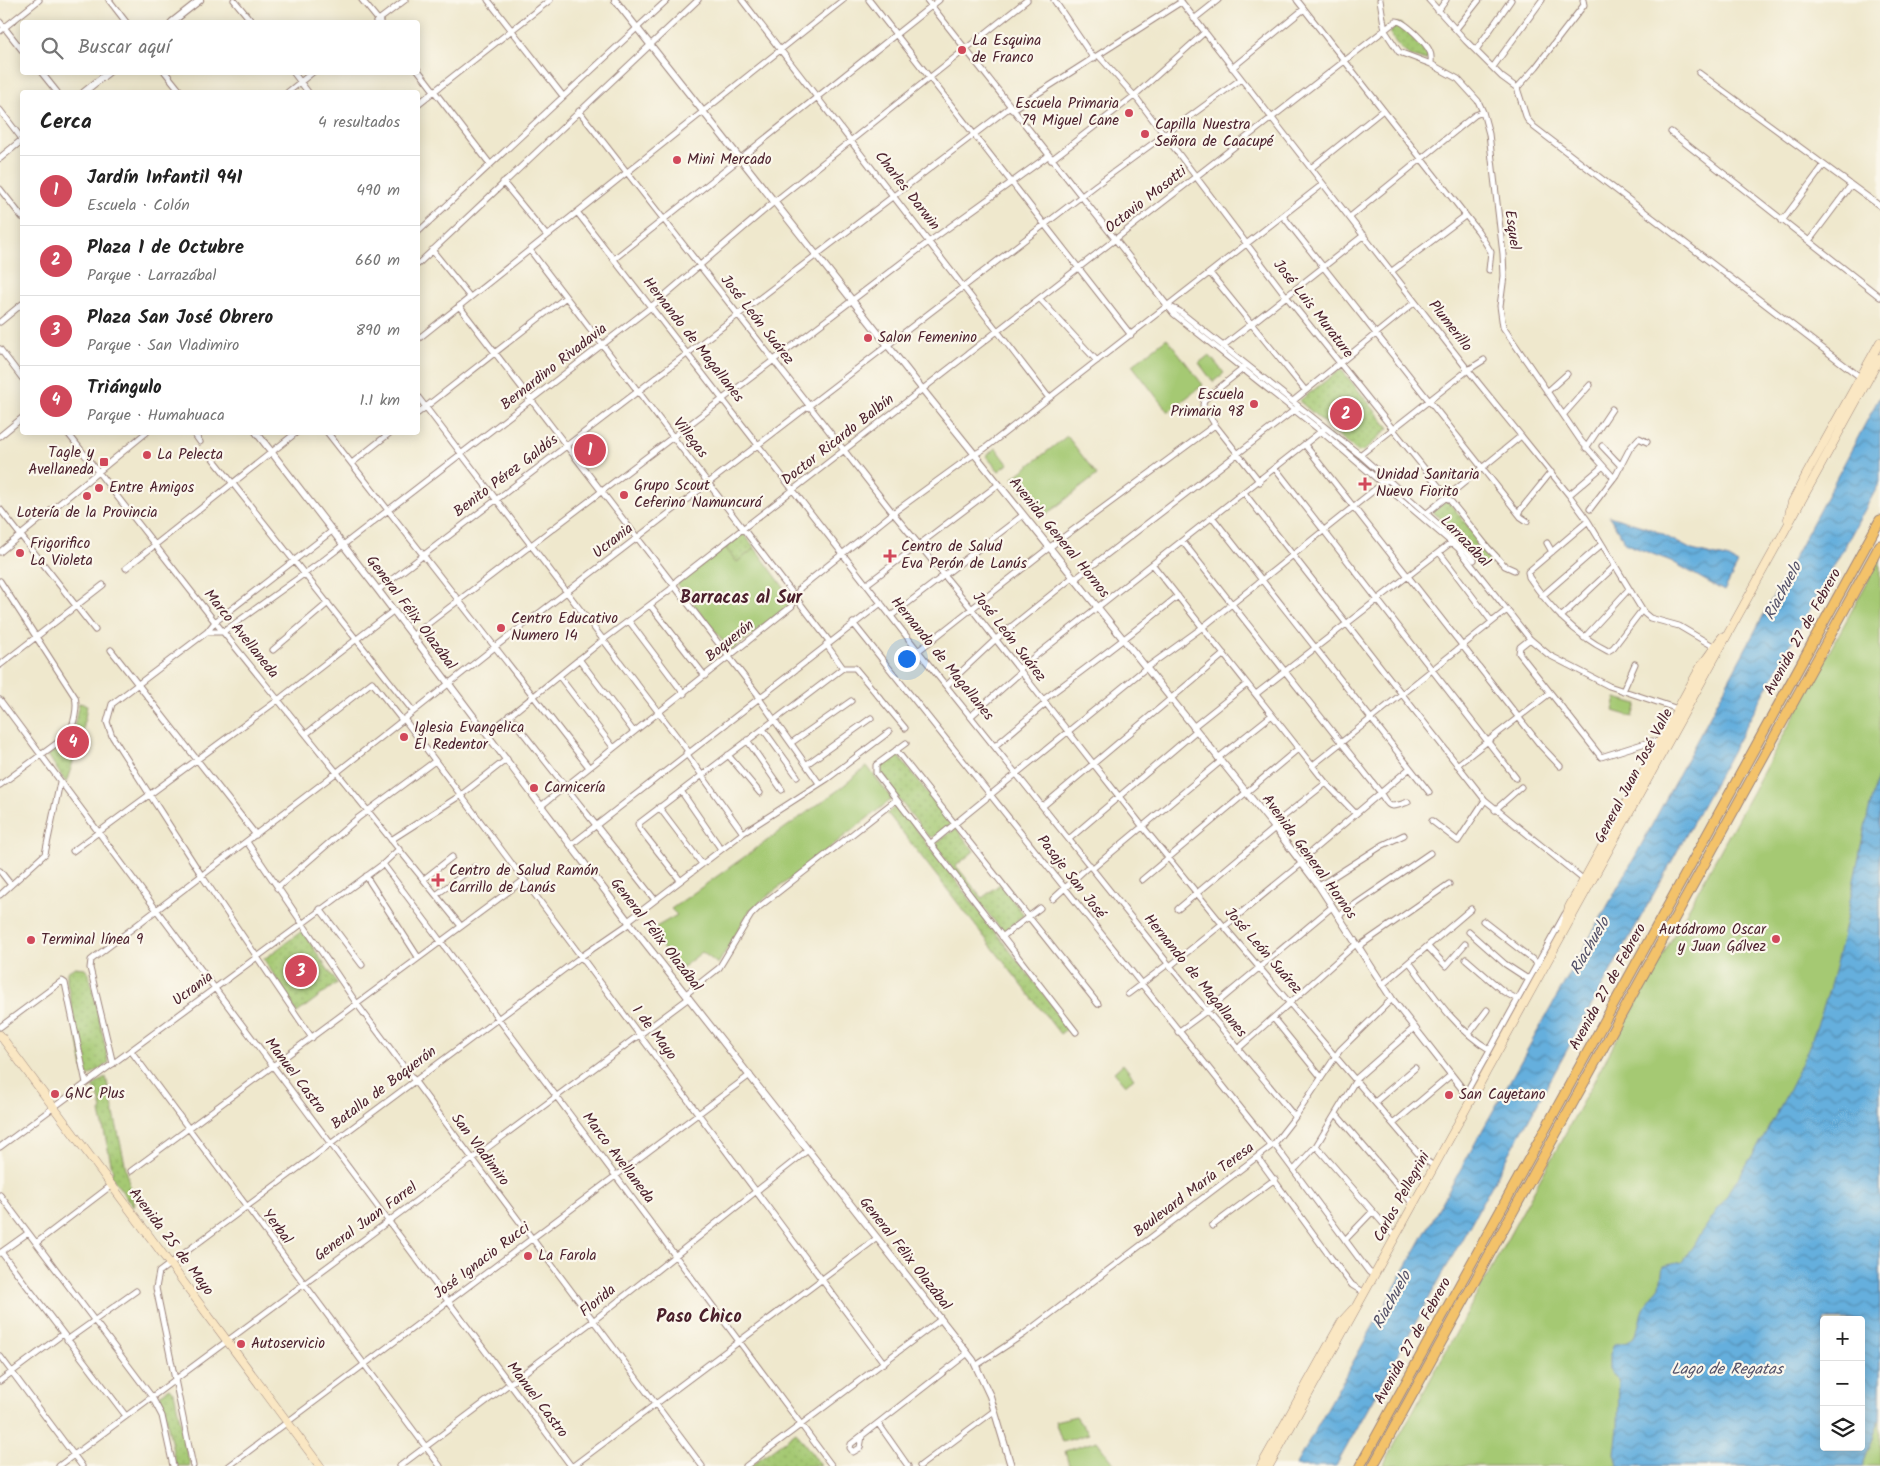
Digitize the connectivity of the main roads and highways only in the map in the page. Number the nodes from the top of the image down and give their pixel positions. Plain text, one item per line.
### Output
1 (1880, 342) edge
2 (1880, 358) edge
3 (1880, 520) edge
4 (1785, 528) junction
5 (1880, 546) edge
6 (1731, 628) junction
7 (1681, 710) junction
8 (1561, 938) junction
9 (0, 1036) edge
10 (1471, 1100) joint
11 (1357, 1307) junction
12 (320, 1466) edge
13 (1261, 1466) edge
14 (1269, 1466) edge
15 (1360, 1466) edge
16 (1373, 1466) edge

1 - 4 main road, General Juan José Valle
2 - 4 main road, General Juan José Valle
3 - 15 main road, Avenida 27 de Febrero
4 - 6 main road, General Juan José Valle
5 - 16 main road, Avenida 27 de Febrero
6 - 7 main road, General Juan José Valle
6 - 7 main road, General Juan José Valle
7 - 8 main road, General Juan José Valle
7 - 8 main road, General Juan José Valle
8 - 10 main road, General Juan José Valle
9 - 12 main road, Avenida 25 de Mayo
10 - 11 main road, Carlos Pellegrini
11 - 13 main road, Carlos Pellegrini
11 - 14 main road, Carlos Pellegrini

